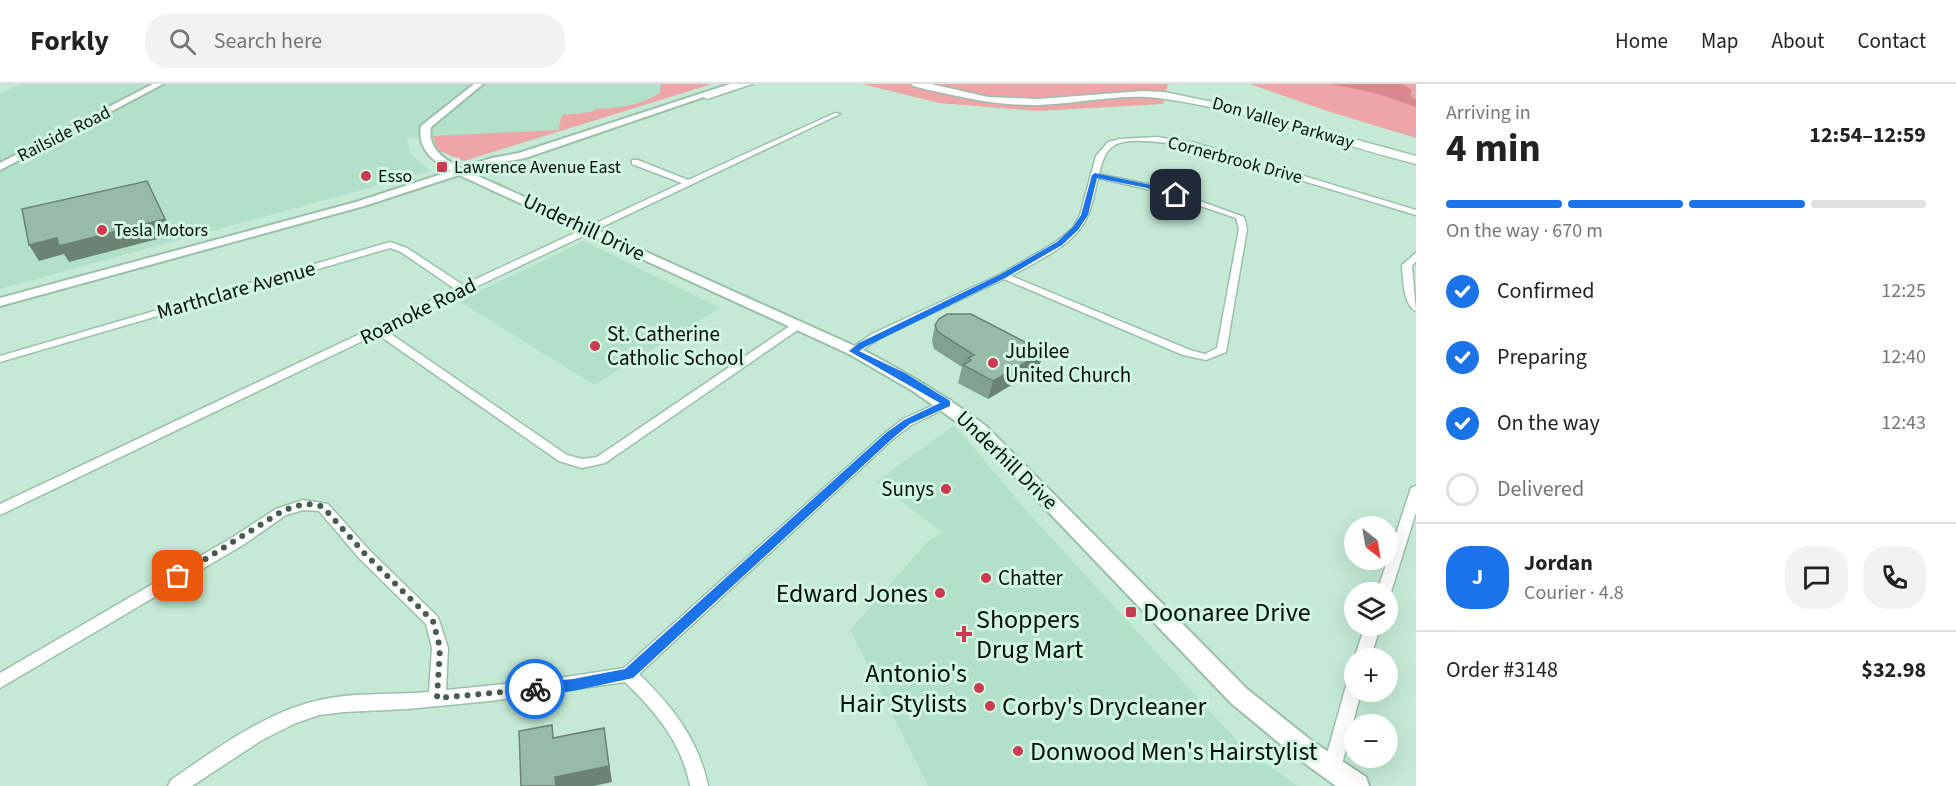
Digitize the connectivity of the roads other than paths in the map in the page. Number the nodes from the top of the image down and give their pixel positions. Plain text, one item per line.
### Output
1 (159, 84) edge
2 (479, 84) edge
3 (738, 84) edge
4 (747, 84) edge
5 (917, 84) edge
6 (1150, 84) edge
7 (1169, 84) edge
8 (706, 96) junction
9 (1228, 108) junction
10 (837, 114) dead end
11 (1416, 153) edge
12 (521, 156) junction
13 (1416, 160) edge
14 (635, 162) dead end
15 (0, 167) edge
16 (464, 174) junction
17 (1095, 175) junction
18 (688, 183) junction
19 (502, 190) junction
20 (1416, 213) edge
21 (589, 230) junction
22 (1416, 256) edge
23 (1004, 276) junction
24 (462, 290) junction
25 (0, 302) edge
26 (1416, 308) edge
27 (798, 325) junction
28 (378, 330) junction
29 (854, 351) junction
30 (0, 359) edge
31 (947, 404) junction
32 (1416, 491) edge
33 (0, 510) edge
34 (1387, 582) edge
35 (628, 674) junction
36 (0, 681) edge
37 (437, 698) junction
38 (1350, 702) edge
39 (1332, 768) junction
40 (177, 786) edge
41 (699, 786) edge
42 (1357, 786) edge

1 - 15 street, Railside Road
2 - 16 street
3 - 8 street
4 - 8 highway
5 - 9 highway
6 - 9 highway, Don Valley Parkway
7 - 11 highway, Don Valley Parkway
8 - 12 street
9 - 13 highway, Don Valley Parkway
10 - 18 street, Roanoke Road
12 - 16 street
12 - 19 street
14 - 18 street
16 - 19 street, Underhill Drive
16 - 25 street
17 - 20 street, Cornerbrook Drive
17 - 23 street, Cornerbrook Drive
17 - 23 street
18 - 21 street, Roanoke Road
19 - 21 street, Underhill Drive
21 - 24 street, Roanoke Road
21 - 27 street, Underhill Drive
22 - 26 street
23 - 29 street, Cornerbrook Drive
24 - 28 street, Roanoke Road
24 - 30 street, Marthclare Avenue
27 - 28 street
27 - 29 street, Underhill Drive
28 - 33 street, Roanoke Road
29 - 31 street, Underhill Drive
31 - 35 street
31 - 39 street, Underhill Drive
32 - 34 street
35 - 37 street
35 - 41 street
36 - 37 street
37 - 40 street
38 - 39 street
39 - 42 street, Underhill Drive

